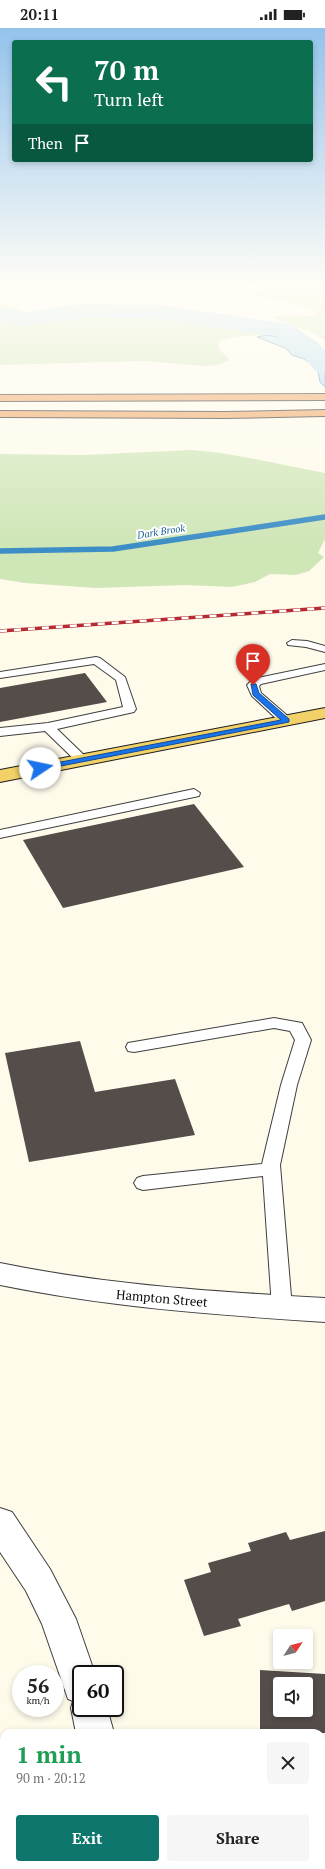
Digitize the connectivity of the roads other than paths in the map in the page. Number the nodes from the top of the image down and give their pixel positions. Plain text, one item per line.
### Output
1 (325, 397) edge
2 (0, 398) edge
3 (325, 413) edge
4 (0, 414) edge
5 (292, 643) dead end
6 (325, 649) edge
7 (325, 667) edge
8 (0, 675) edge
9 (325, 713) edge
10 (286, 721) junction
11 (48, 727) junction
12 (0, 732) edge
13 (82, 760) junction
14 (0, 776) edge
15 (194, 793) dead end
16 (0, 834) edge
17 (134, 1047) dead end
18 (272, 1169) junction
19 (143, 1183) dead end
20 (0, 1274) edge
21 (282, 1308) junction
22 (325, 1310) edge
23 (0, 1523) edge
24 (74, 1665) edge
25 (91, 1717) edge
26 (94, 1729) edge

1 - 2 highway
3 - 4 highway
5 - 6 lane
7 - 10 lane
8 - 11 lane
9 - 10 main road
10 - 13 main road
11 - 12 lane
11 - 13 lane
13 - 14 main road
15 - 16 lane
17 - 18 lane
18 - 19 lane
18 - 21 lane
20 - 21 street, Hampton Street
21 - 22 street, Hampton Street
23 - 24 street
25 - 26 street

